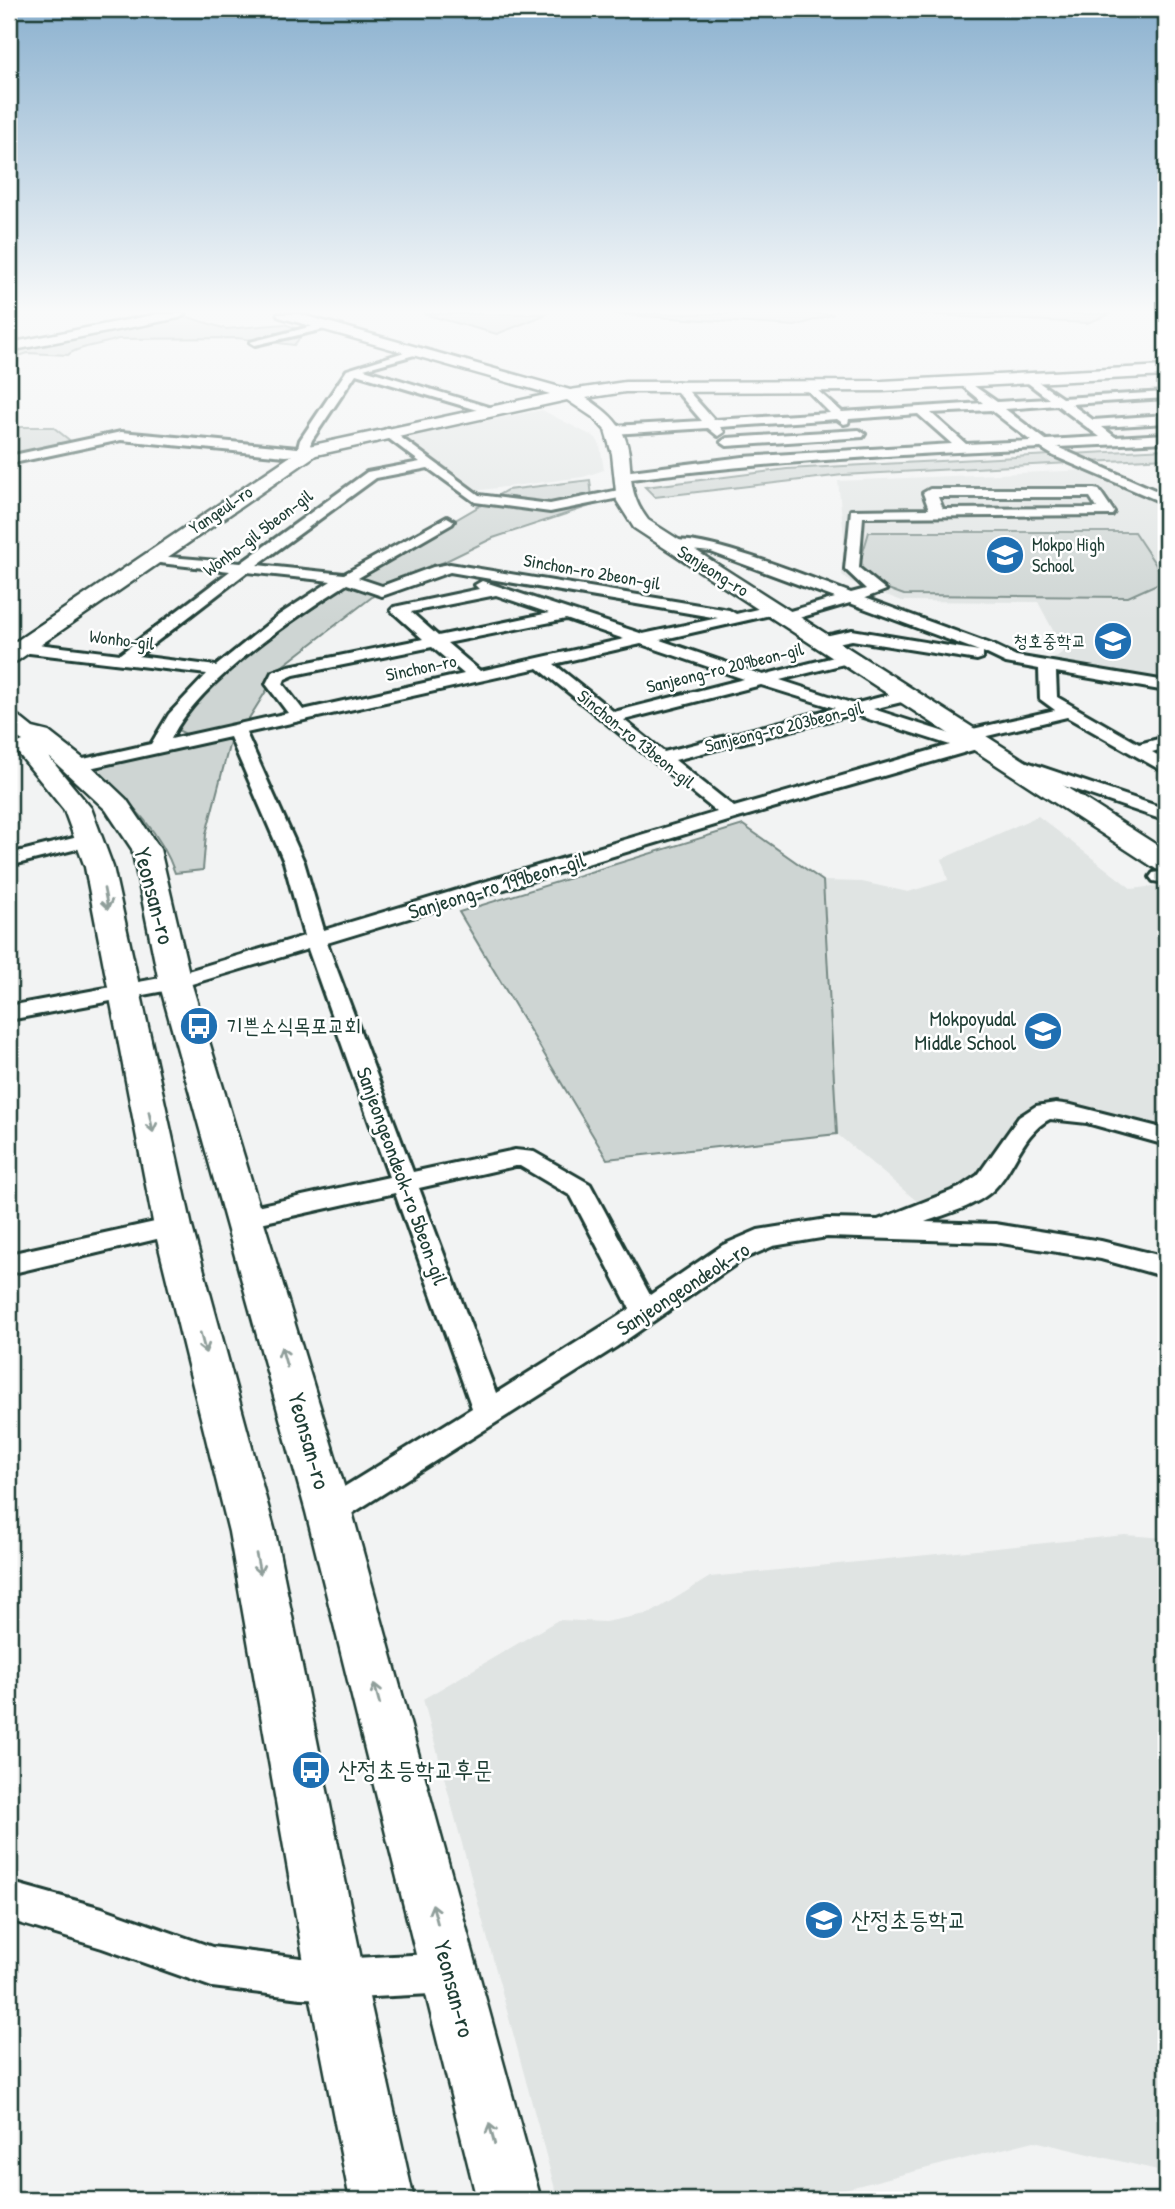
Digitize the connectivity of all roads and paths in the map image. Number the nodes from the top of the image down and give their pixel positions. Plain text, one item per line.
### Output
1 (322, 417) edge
2 (461, 417) edge
3 (601, 417) edge
4 (706, 417) edge
5 (789, 417) edge
6 (841, 417) edge
7 (928, 417) edge
8 (1008, 417) edge
9 (1080, 417) edge
10 (1166, 419) edge
11 (710, 422) junction
12 (1089, 424) junction
13 (614, 430) junction
14 (388, 432) junction
15 (859, 434) junction
16 (1166, 438) edge
17 (1113, 441) junction
18 (727, 442) junction
19 (1044, 444) junction
20 (963, 448) junction
21 (310, 451) junction
22 (878, 452) junction
23 (9, 460) edge
24 (743, 461) junction
25 (429, 464) junction
26 (623, 485) junction
27 (1163, 496) edge
28 (938, 513) junction
29 (447, 521) dead end
30 (670, 544) junction
31 (151, 558) junction
32 (245, 567) junction
33 (438, 570) junction
34 (344, 578) junction
35 (497, 590) junction
36 (851, 599) junction
37 (780, 613) junction
38 (569, 614) junction
39 (740, 617) junction
40 (645, 639) junction
41 (435, 641) junction
42 (822, 641) junction
43 (15, 651) edge
44 (850, 658) junction
45 (123, 660) junction
46 (1012, 660) junction
47 (542, 663) junction
48 (1047, 666) junction
49 (219, 671) junction
50 (477, 677) junction
51 (765, 681) junction
52 (1166, 686) edge
53 (908, 695) junction
54 (852, 709) junction
55 (1070, 711) junction
56 (299, 716) junction
57 (608, 718) junction
58 (17, 728) edge
59 (236, 731) junction
60 (976, 738) junction
61 (1166, 742) edge
62 (159, 748) junction
63 (1136, 751) junction
64 (661, 758) junction
65 (1014, 763) junction
66 (76, 766) junction
67 (1166, 768) edge
68 (731, 814) junction
69 (1166, 815) edge
70 (90, 840) junction
71 (9, 860) edge
72 (1164, 872) edge
73 (316, 941) junction
74 (175, 982) junction
75 (124, 992) junction
76 (9, 1013) edge
77 (1166, 1137) edge
78 (404, 1182) junction
79 (243, 1218) junction
80 (173, 1227) junction
81 (880, 1229) junction
82 (9, 1264) edge
83 (1166, 1267) edge
84 (645, 1311) junction
85 (488, 1412) junction
86 (329, 1512) junction
87 (9, 1902) edge
88 (450, 1973) junction
89 (336, 1979) junction
90 (382, 2200) edge
91 (509, 2200) edge

1 - 21 street
2 - 14 street, Yangeul-ro
3 - 13 street
4 - 11 street
5 - 11 street
6 - 15 street
7 - 20 street
8 - 19 street
9 - 12 street
10 - 12 street
11 - 13 street
11 - 18 street
12 - 17 street
13 - 26 street, Sanjeong-ro
14 - 21 street, Yangeul-ro
14 - 25 street
15 - 18 street
15 - 22 street
16 - 17 street
17 - 19 street
18 - 24 street
19 - 20 street
19 - 27 street
20 - 22 street
21 - 23 street
21 - 31 street, Yangeul-ro
22 - 24 street
24 - 26 street
25 - 26 street
25 - 32 street, Wonho-gil 5beon-gil
26 - 30 street, Sanjeong-ro
28 - 28 street
28 - 36 street, Sinchon-ro
29 - 34 street
30 - 36 street
30 - 37 street, Sanjeong-ro
31 - 32 street
31 - 43 street, Yangeul-ro
32 - 34 street
32 - 45 street, Wonho-gil 5beon-gil
33 - 34 street
33 - 35 street
33 - 39 street, Sinchon-ro 2beon-gil
34 - 49 street
35 - 38 street
35 - 41 street
36 - 37 street, Sinchon-ro
36 - 46 street
37 - 39 street, Sinchon-ro
37 - 42 street, Sanjeong-ro
38 - 40 street
38 - 41 street
39 - 40 street, Sinchon-ro
40 - 47 street, Sinchon-ro
40 - 51 street
41 - 50 street
41 - 56 street
42 - 44 street, Sanjeong-ro
42 - 46 street
43 - 45 street, Wonho-gil
44 - 51 street, Sanjeong-ro 209beon-gil
44 - 53 street, Sanjeong-ro
45 - 49 street, Wonho-gil
46 - 48 street
47 - 50 street, Sinchon-ro
47 - 57 street, Sinchon-ro 13beon-gil
48 - 52 street
48 - 55 street
49 - 62 street
50 - 56 street, Sinchon-ro
51 - 54 street
51 - 57 street, Sanjeong-ro 209beon-gil
53 - 54 street, Sanjeong-ro 203beon-gil
53 - 60 street, Sanjeong-ro
54 - 60 street
54 - 64 street, Sanjeong-ro 203beon-gil
55 - 60 street, Sanjeong-ro 199beon-gil
55 - 63 street
56 - 59 street, Sinchon-ro
57 - 64 street, Sinchon-ro 13beon-gil
58 - 66 street, Yeonsan-ro
58 - 70 street, Yeonsan-ro
59 - 62 street, Sinchon-ro
59 - 73 street, Sanjeongeondeok-ro 5beon-gil
60 - 65 street, Sanjeong-ro
60 - 68 street, Sanjeong-ro 199beon-gil
61 - 63 street
62 - 66 street, Sinchon-ro
63 - 67 street
64 - 68 street, Sinchon-ro 13beon-gil
65 - 69 street
65 - 72 street, Sanjeong-ro
66 - 74 street, Yeonsan-ro
68 - 73 street, Sanjeong-ro 199beon-gil
70 - 71 street
70 -> 75 street, Yeonsan-ro
73 - 74 street, Sanjeong-ro 199beon-gil
73 - 78 street, Sanjeongeondeok-ro 5beon-gil
74 - 75 street, Sanjeong-ro 199beon-gil
74 - 79 street, Yeonsan-ro
75 - 76 street, Sanjeong-ro 199beon-gil
75 -> 80 street, Yeonsan-ro
77 - 81 street
78 - 79 street
78 - 84 street
78 - 85 street, Sanjeongeondeok-ro 5beon-gil
86 -> 79 street, Yeonsan-ro
80 - 82 street
80 -> 89 street, Yeonsan-ro
81 - 83 street, Sanjeongeondeok-ro
81 - 84 street, Sanjeongeondeok-ro
84 - 85 street, Sanjeongeondeok-ro
85 - 86 street, Sanjeongeondeok-ro
88 -> 86 street, Yeonsan-ro
87 - 89 street
88 - 89 street
91 -> 88 street, Yeonsan-ro
89 - 90 street, Yeonsan-ro

